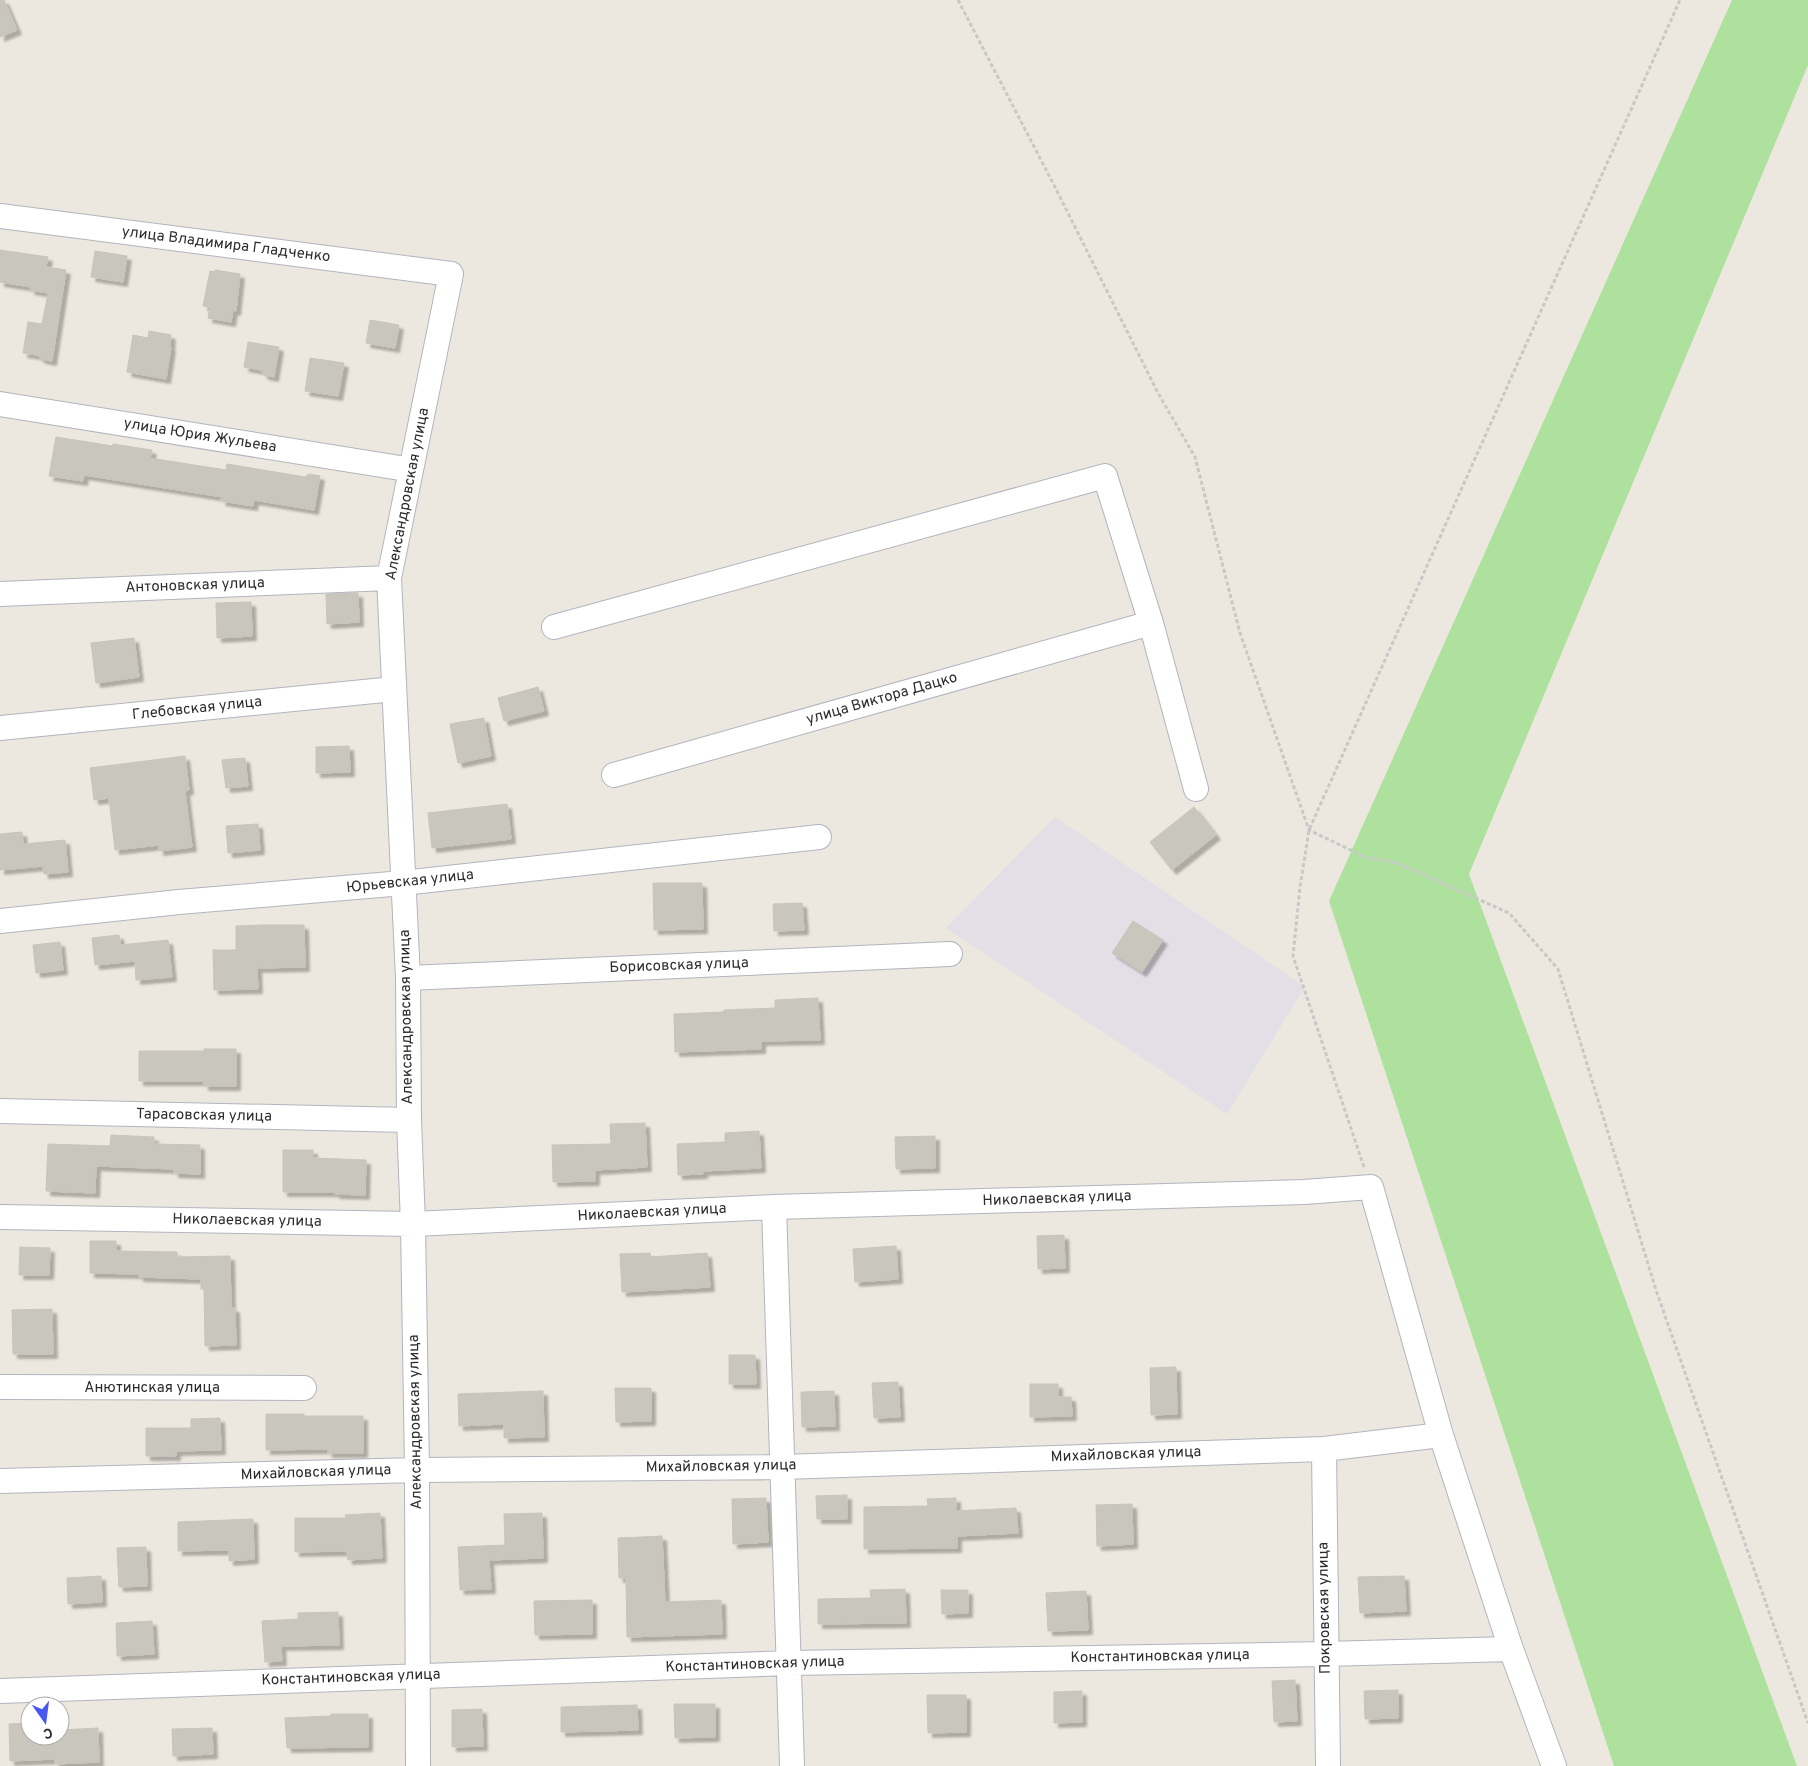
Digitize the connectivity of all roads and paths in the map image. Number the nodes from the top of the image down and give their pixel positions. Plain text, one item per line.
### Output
1 (958, 0) edge
2 (1680, 0) edge
3 (0, 216) edge
4 (451, 274) joint
5 (0, 404) edge
6 (400, 468) dead end
7 (389, 578) junction
8 (0, 594) edge
9 (1150, 623) junction
10 (554, 627) dead end
11 (394, 690) junction
12 (0, 728) edge
13 (614, 775) dead end
14 (1196, 789) dead end
15 (1309, 830) junction
16 (819, 837) dead end
17 (403, 884) junction
18 (0, 921) edge
19 (950, 954) dead end
20 (408, 978) junction
21 (0, 1111) edge
22 (409, 1120) junction
23 (1371, 1187) junction
24 (774, 1208) junction
25 (0, 1217) edge
26 (413, 1224) junction
27 (0, 1387) edge
28 (304, 1388) dead end
29 (1442, 1435) junction
30 (1324, 1449) junction
31 (782, 1467) junction
32 (417, 1470) junction
33 (0, 1481) edge
34 (1511, 1649) junction
35 (1326, 1654) junction
36 (790, 1663) junction
37 (416, 1675) junction
38 (0, 1691) edge
39 (1808, 1723) edge
40 (418, 1766) edge
41 (792, 1766) edge
42 (1328, 1766) edge
43 (1554, 1766) edge

1 - 15 path
2 - 15 path
3 - 4 street, улица Владимира Гладченко
4 - 7 street, Александровская улица
5 - 6 street, улица Юрия Жульева
7 - 8 street, Антоновская улица
7 - 11 street, Александровская улица
9 - 10 street
9 - 13 street, улица Виктора Дацко
9 - 14 street
11 - 12 street, Глебовская улица
11 - 17 street, Александровская улица
15 - 23 path
15 - 39 path
16 - 17 street, Юрьевская улица
17 - 18 street, Юрьевская улица
17 - 20 street, Александровская улица
19 - 20 street, Борисовская улица
20 - 22 street, Александровская улица
21 - 22 street, Тарасовская улица
22 - 26 street, Александровская улица
23 - 24 street, Николаевская улица
23 - 29 street
24 - 26 street, Николаевская улица
24 - 31 street
25 - 26 street, Николаевская улица
26 - 32 street, Александровская улица
27 - 28 street, Анютинская улица
29 - 30 street, Михайловская улица
29 - 34 street
30 - 31 street, Михайловская улица
30 - 35 street, Покровская улица
31 - 32 street, Михайловская улица
31 - 36 street
32 - 33 street, Михайловская улица
32 - 37 street, Александровская улица
34 - 35 street, Константиновская улица
34 - 43 street
35 - 36 street, Константиновская улица
35 - 42 street, Покровская улица
36 - 37 street, Константиновская улица
36 - 41 street
37 - 38 street, Константиновская улица
37 - 40 street, Александровская улица

